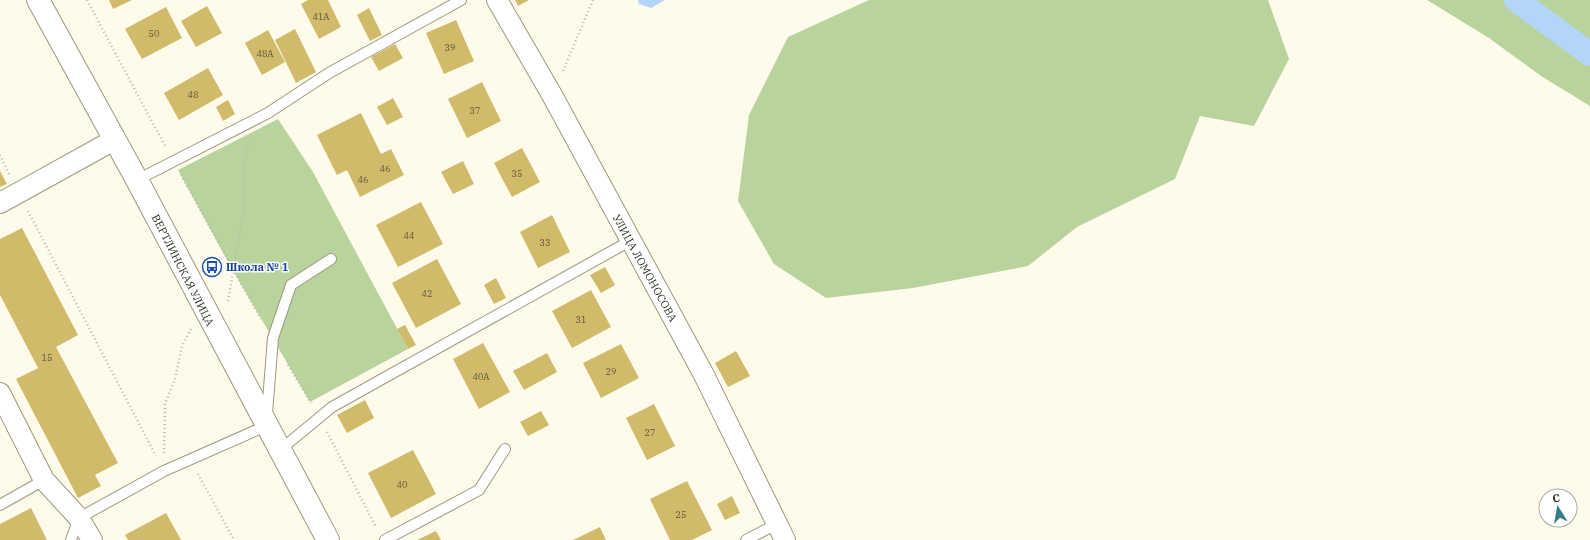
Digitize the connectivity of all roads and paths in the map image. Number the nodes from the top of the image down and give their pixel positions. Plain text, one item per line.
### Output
1 (38, 0) edge
2 (87, 0) edge
3 (461, 0) edge
4 (497, 0) edge
5 (593, 0) edge
6 (552, 95) junction
7 (268, 113) junction
8 (114, 140) junction
9 (0, 155) edge
10 (173, 160) junction
11 (137, 180) junction
12 (18, 193) junction
13 (0, 203) edge
14 (630, 241) junction
15 (331, 259) dead end
16 (232, 269) junction
17 (227, 308) dead end
18 (192, 327) dead end
19 (272, 338) junction
20 (0, 393) edge
21 (319, 418) junction
22 (266, 426) junction
23 (505, 449) dead end
24 (280, 450) junction
25 (190, 460) junction
26 (164, 471) junction
27 (44, 480) junction
28 (0, 505) edge
29 (79, 518) junction
30 (781, 532) edge
31 (382, 537) edge
32 (71, 540) edge
33 (92, 540) edge
34 (234, 540) edge
35 (328, 540) edge
36 (746, 540) edge

1 - 8 main road, ВЕРТЛИНСКАЯ УЛИЦА
2 - 10 path
3 - 7 lane
4 - 6 street, УЛИЦА ЛОМОНОСОВА
5 - 6 path
6 - 14 street, УЛИЦА ЛОМОНОСОВА
7 - 10 lane
7 - 16 path
8 - 11 main road, ВЕРТЛИНСКАЯ УЛИЦА
8 - 12 street
9 - 12 path
10 - 11 lane
10 - 16 path
11 - 22 main road, ВЕРТЛИНСКАЯ УЛИЦА
12 - 13 street
12 - 26 path
14 - 21 lane
14 - 30 street, УЛИЦА ЛОМОНОСОВА
15 - 19 lane
16 - 17 path
16 - 19 path
18 - 26 path
19 - 21 path
19 - 22 lane
20 - 27 street
21 - 24 lane
21 - 31 path
22 - 24 main road, ВЕРТЛИНСКАЯ УЛИЦА
22 - 25 lane
23 - 31 lane
24 - 35 main road, ВЕРТЛИНСКАЯ УЛИЦА
25 - 26 lane
25 - 34 path
26 - 29 lane
27 - 28 lane
27 - 29 street
29 - 32 lane
29 - 33 street
30 - 36 lane

